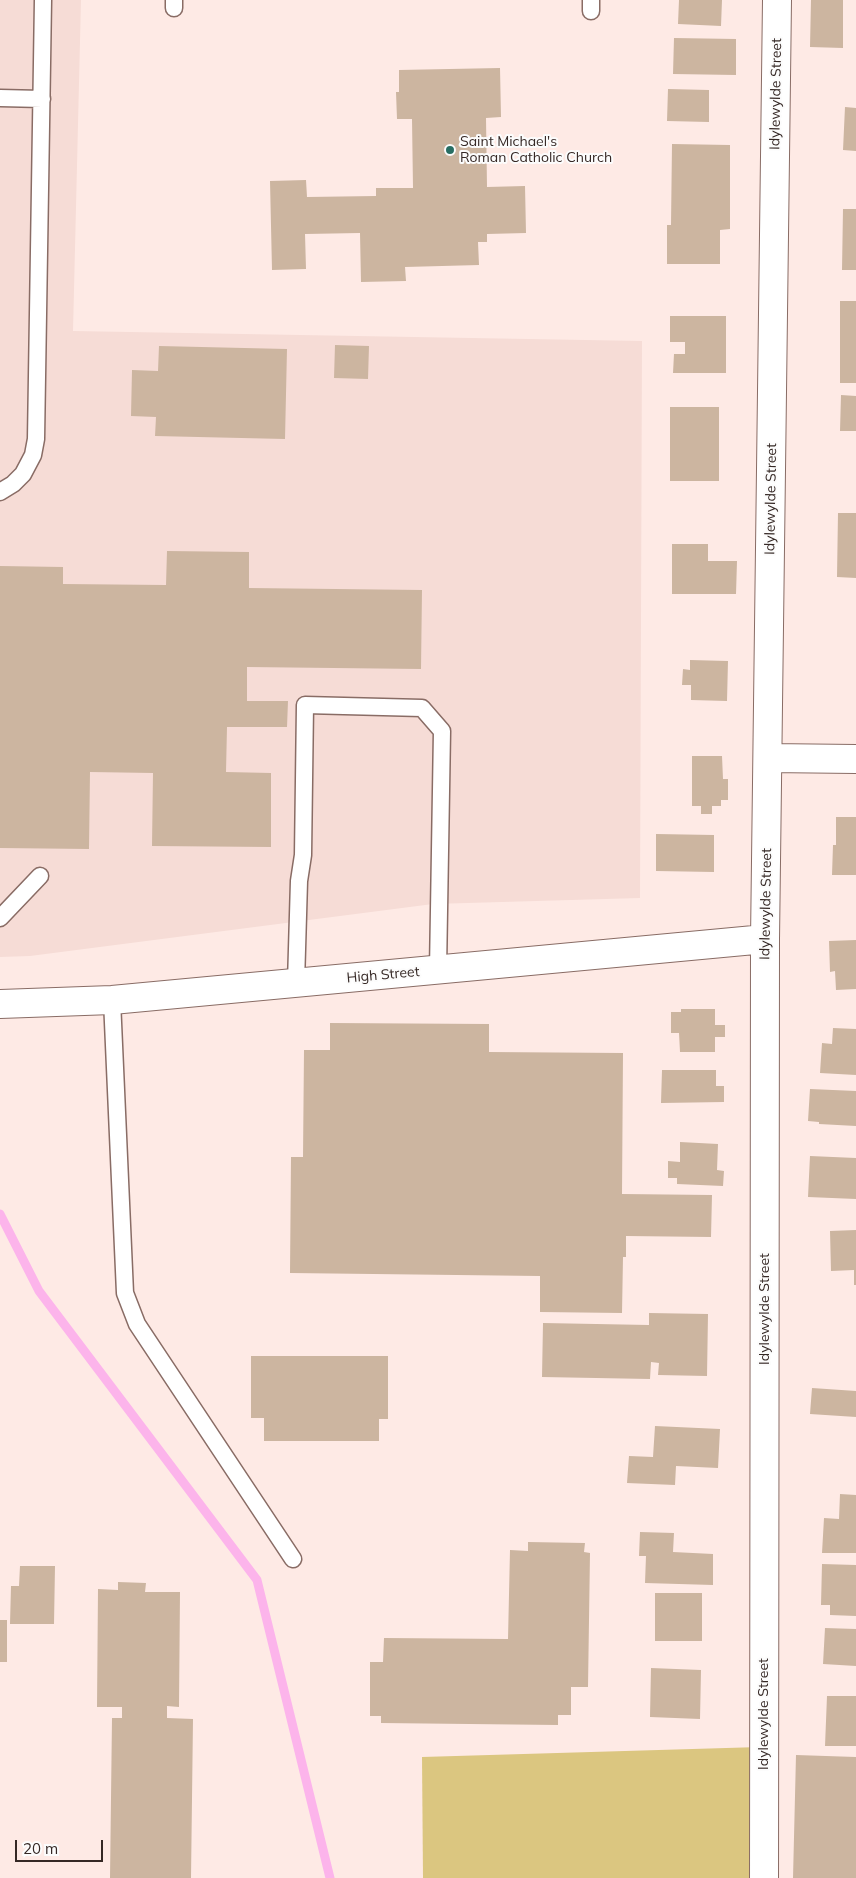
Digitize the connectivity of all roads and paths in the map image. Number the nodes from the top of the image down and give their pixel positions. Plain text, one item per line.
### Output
1 (43, 0) edge
2 (777, 0) edge
3 (0, 98) edge
4 (42, 99) junction
5 (0, 492) edge
6 (768, 749) junction
7 (856, 759) edge
8 (40, 876) dead end
9 (0, 918) edge
10 (765, 939) junction
11 (438, 970) junction
12 (296, 983) junction
13 (112, 1000) junction
14 (0, 1004) edge
15 (292, 1559) dead end
16 (764, 1878) edge

1 - 4 lane
2 - 6 street, Idylewylde Street
3 - 4 lane
4 - 5 lane
6 - 7 street
6 - 10 street, Idylewylde Street
8 - 9 lane
10 - 11 street, High Street
10 - 16 street, Idylewylde Street
11 - 12 street, High Street
11 - 12 lane
12 - 13 street, High Street
13 - 14 street, High Street
13 - 15 lane

